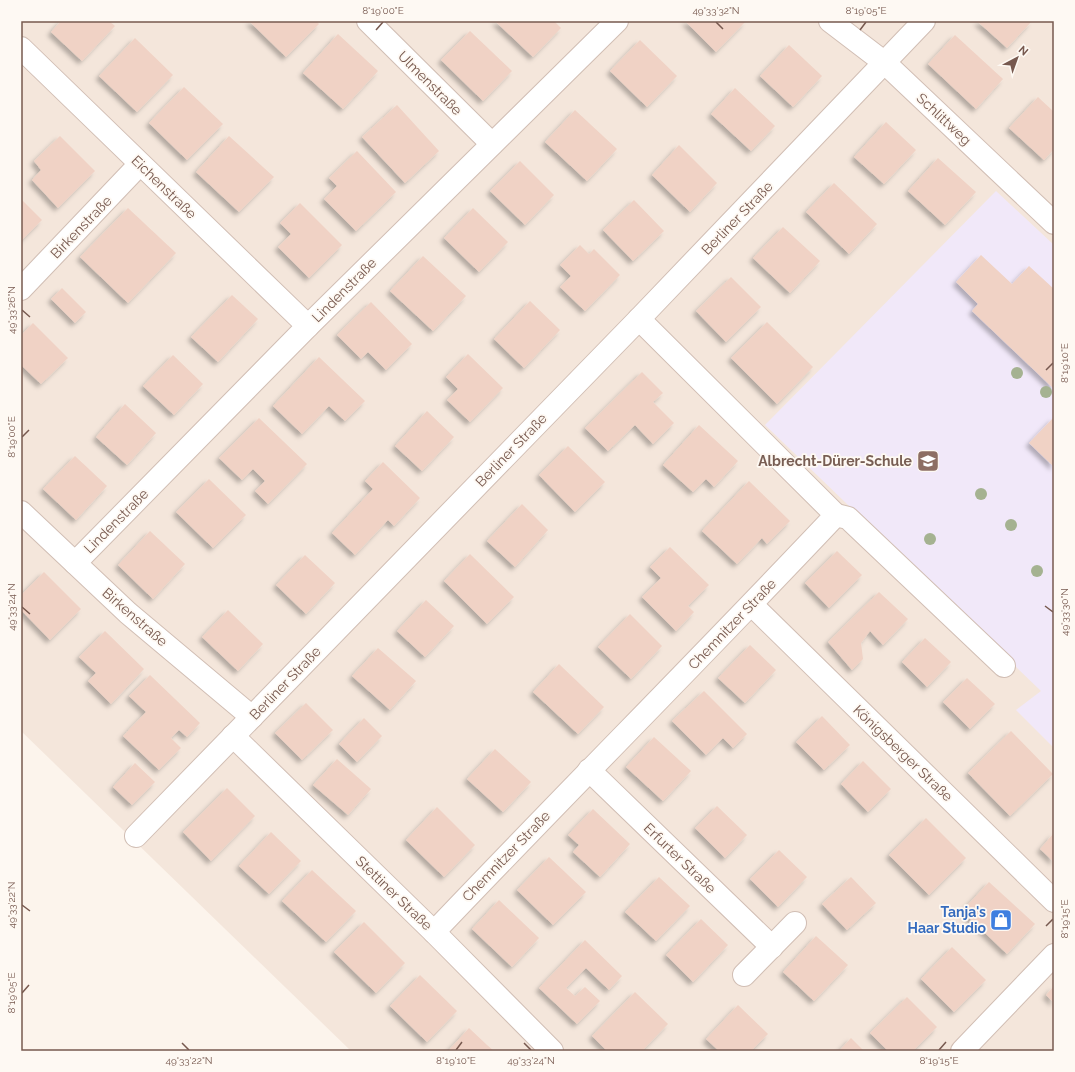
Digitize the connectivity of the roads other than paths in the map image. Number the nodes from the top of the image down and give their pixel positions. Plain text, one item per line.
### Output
1 (368, 21) edge
2 (617, 21) edge
3 (830, 21) edge
4 (924, 21) edge
5 (21, 48) edge
6 (885, 63) junction
7 (492, 144) junction
8 (140, 164) junction
9 (1054, 223) edge
10 (21, 289) edge
11 (639, 319) junction
12 (308, 326) junction
13 (21, 512) edge
14 (836, 515) junction
15 (75, 563) junction
16 (752, 604) junction
17 (1004, 666) dead end
18 (252, 717) junction
19 (233, 736) junction
20 (588, 770) junction
21 (136, 836) dead end
22 (1054, 901) edge
23 (795, 923) dead end
24 (434, 932) junction
25 (772, 947) junction
26 (1054, 955) edge
27 (744, 975) dead end
28 (552, 1051) edge
29 (962, 1051) edge

1 - 7 street, Ulmenstraße
2 - 7 street, Lindenstraße
3 - 6 street, Schlittweg
4 - 6 street, Berliner Straße
5 - 8 street, Eichenstraße
6 - 9 street, Schlittweg
6 - 11 street, Berliner Straße
7 - 12 street, Lindenstraße
8 - 10 street, Birkenstraße
8 - 12 street, Eichenstraße
11 - 14 street
11 - 18 street, Berliner Straße
12 - 15 street, Lindenstraße
13 - 15 street, Birkenstraße
14 - 16 street, Chemnitzer Straße
14 - 17 street
15 - 18 street, Birkenstraße
16 - 20 street, Chemnitzer Straße
16 - 22 street, Königsberger Straße
18 - 19 street, Berliner Straße
19 - 21 street, Berliner Straße
19 - 24 street, Stettiner Straße
20 - 24 street, Chemnitzer Straße
20 - 25 street, Erfurter Straße
23 - 25 street
24 - 28 street, Stettiner Straße
25 - 27 street
26 - 29 street

